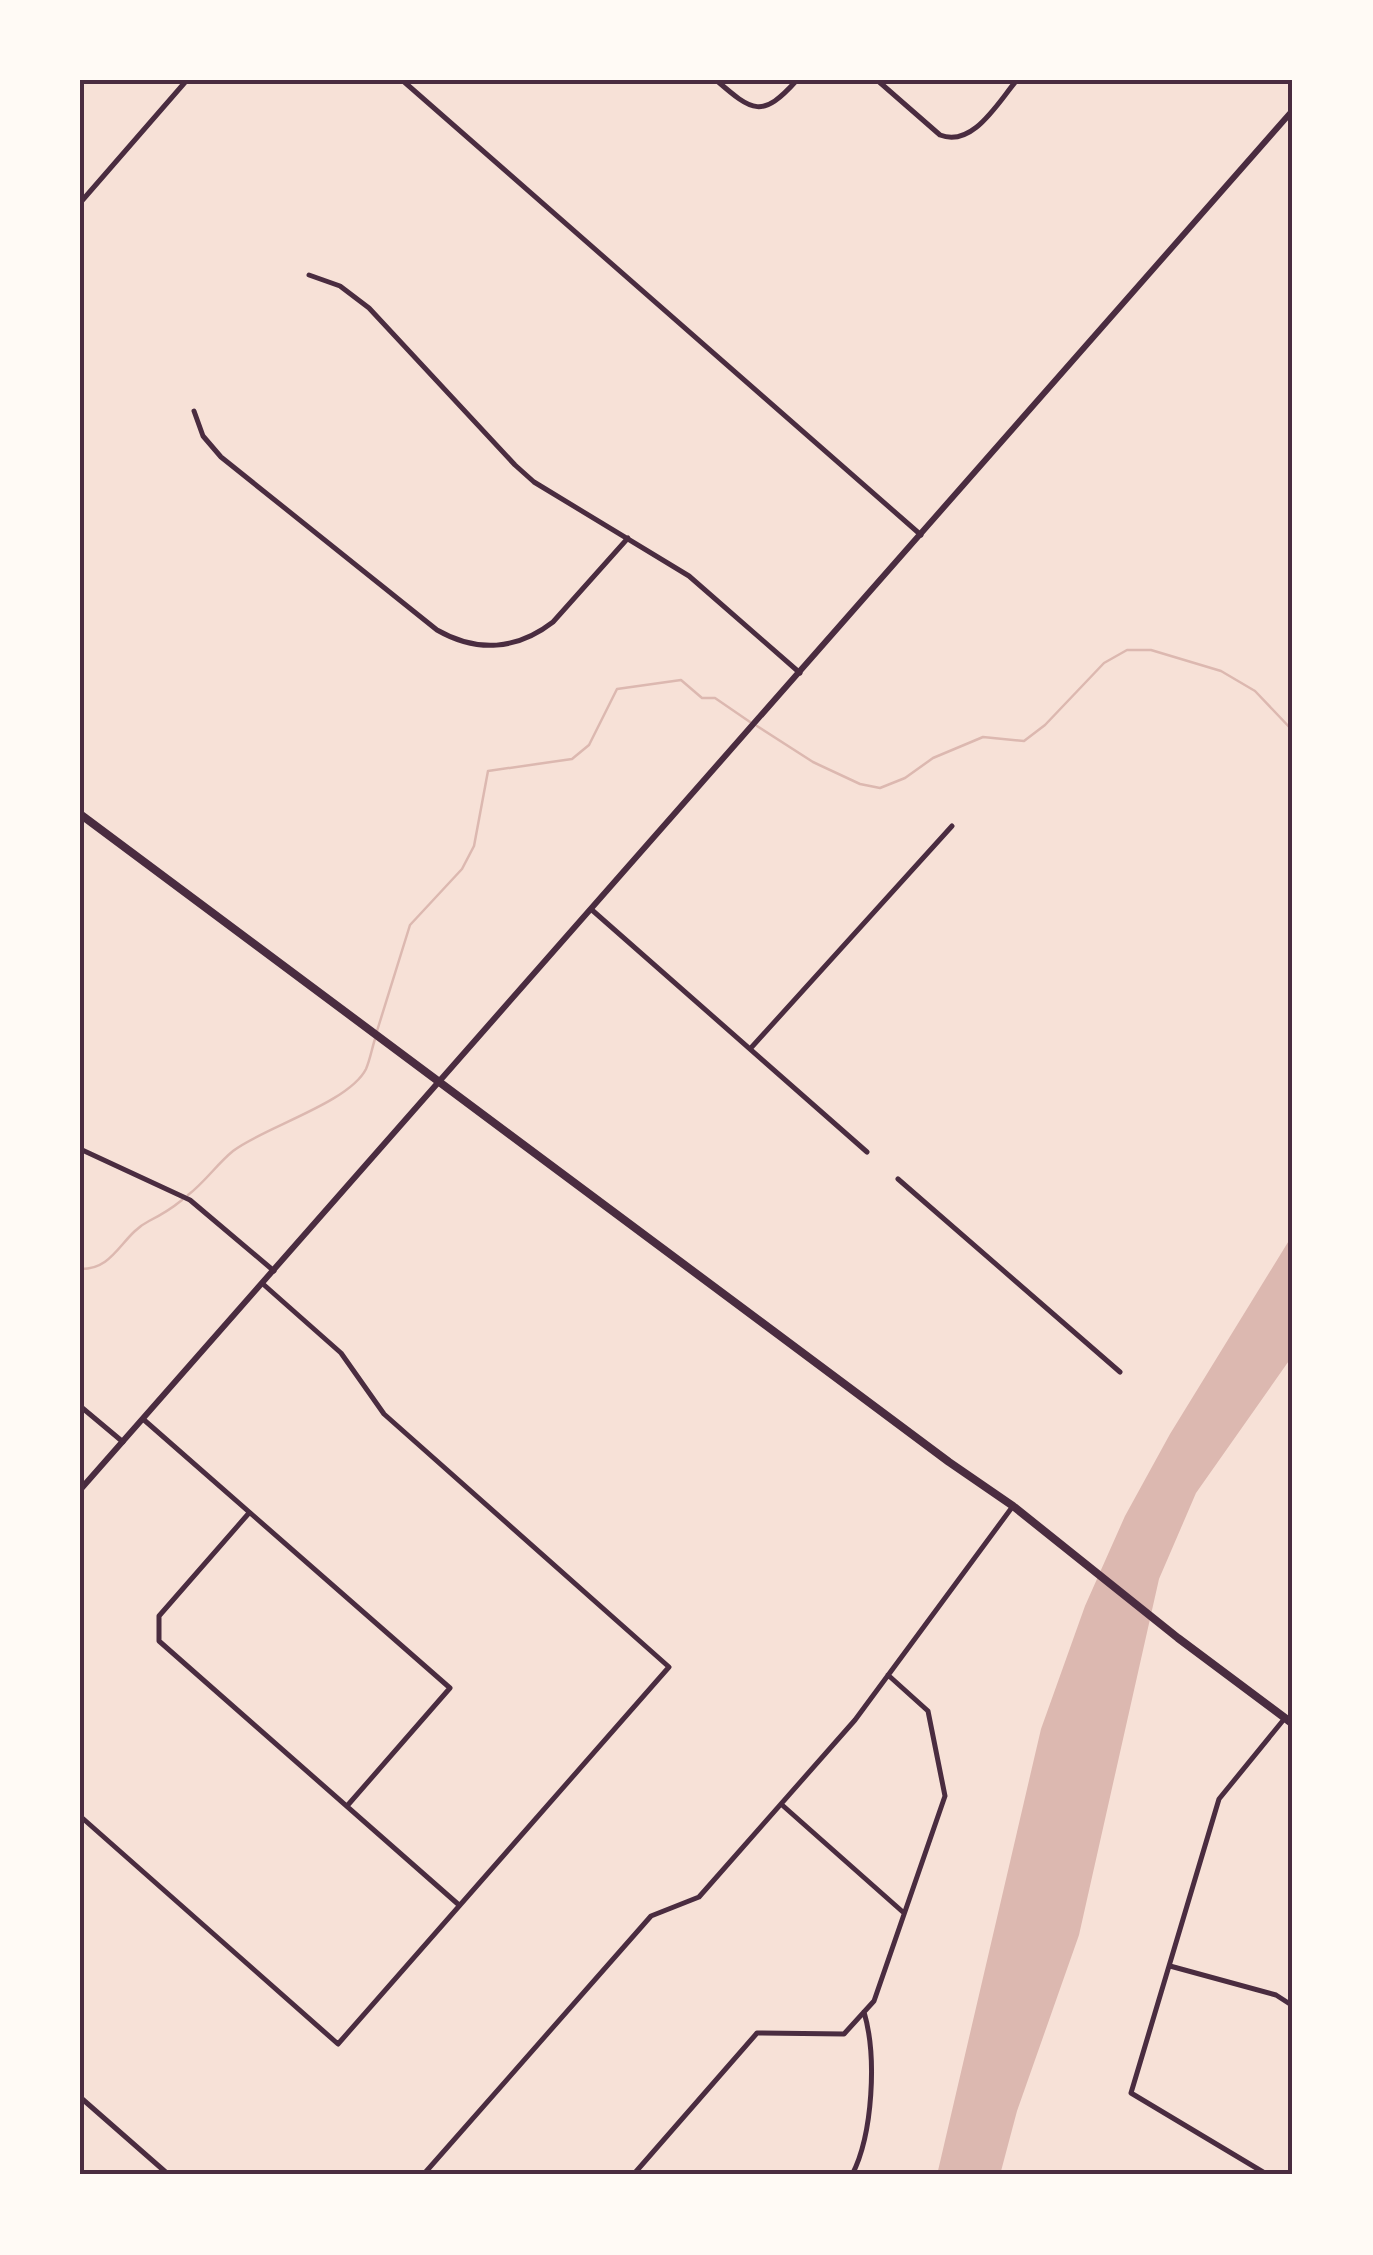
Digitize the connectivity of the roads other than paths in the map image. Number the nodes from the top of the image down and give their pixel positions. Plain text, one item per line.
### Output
1 (187, 80) edge
2 (402, 80) edge
3 (716, 80) edge
4 (797, 80) edge
5 (877, 80) edge
6 (1016, 80) edge
7 (1293, 110) edge
8 (80, 203) edge
9 (310, 274) dead end
10 (194, 411) dead end
11 (920, 536) junction
12 (628, 538) junction
13 (800, 672) junction
14 (80, 814) edge
15 (952, 826) dead end
16 (592, 910) junction
17 (750, 1048) junction
18 (441, 1082) junction
19 (80, 1149) edge
20 (867, 1152) dead end
21 (898, 1179) dead end
22 (274, 1271) junction
23 (263, 1284) junction
24 (1120, 1372) dead end
25 (80, 1406) edge
26 (143, 1420) junction
27 (122, 1442) junction
28 (80, 1490) edge
29 (1014, 1506) junction
30 (250, 1513) junction
31 (888, 1675) junction
32 (1285, 1718) junction
33 (1293, 1724) edge
34 (781, 1804) junction
35 (347, 1806) junction
36 (80, 1816) edge
37 (460, 1906) junction
38 (904, 1912) junction
39 (1170, 1966) junction
40 (1293, 2006) edge
41 (864, 2012) junction
42 (80, 2097) edge
43 (169, 2175) edge
44 (423, 2175) edge
45 (632, 2175) edge
46 (852, 2175) edge
47 (1268, 2175) edge

1 - 8 street
2 - 11 street
3 - 4 street
5 - 6 street
7 - 11 street
9 - 12 street
10 - 12 street
11 - 13 street
12 - 13 street
13 - 16 street
14 - 18 main road
15 - 17 street
16 - 17 street
16 - 18 street
17 - 20 street
18 - 22 street
18 - 29 main road
19 - 22 street
21 - 24 street
22 - 23 street
23 - 26 street
23 - 37 street
25 - 27 street
26 - 27 street
26 - 30 street
27 - 28 street
29 - 31 street
29 - 32 main road
30 - 35 street
30 - 35 street
31 - 34 street
31 - 38 street
32 - 33 main road
32 - 39 street
34 - 38 street
34 - 44 street
35 - 37 street
36 - 37 street
38 - 41 street
39 - 40 street
39 - 47 street
41 - 45 street
41 - 46 street
42 - 43 street

